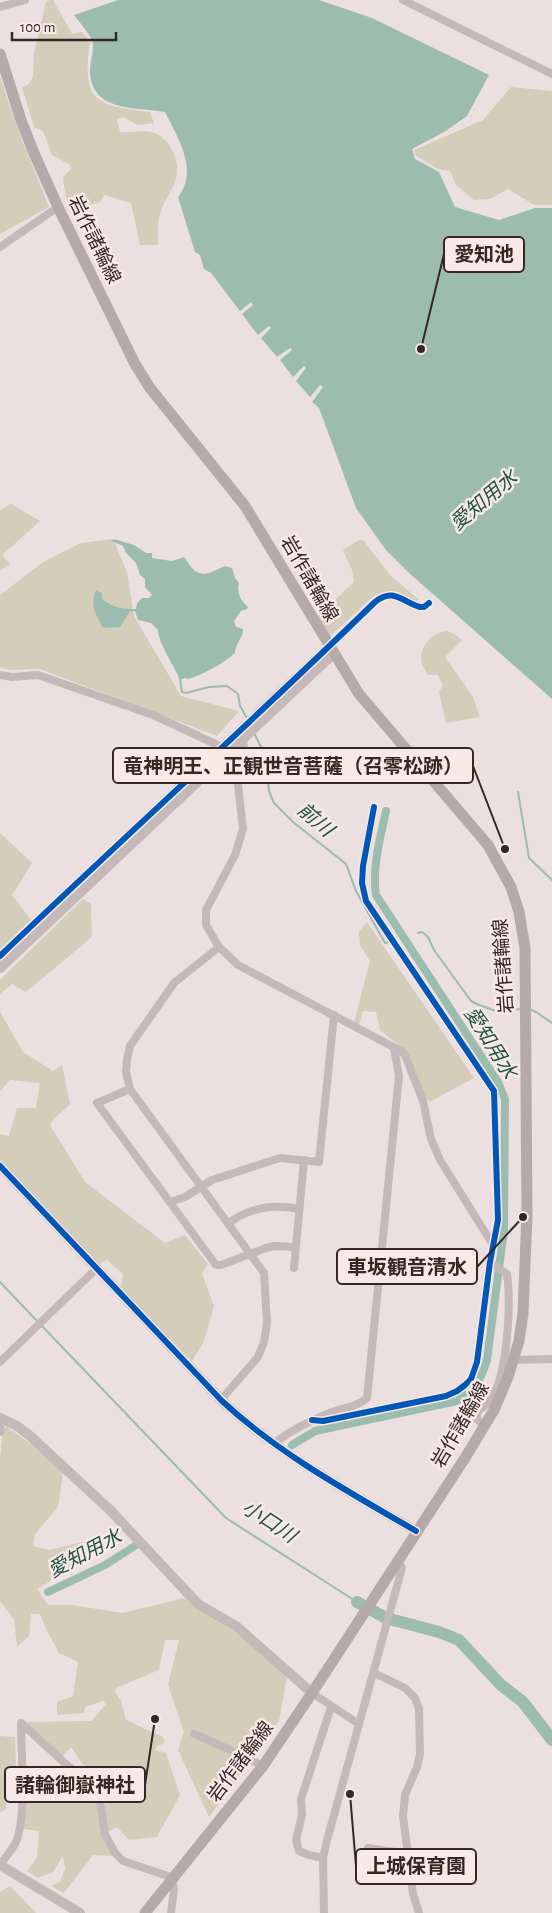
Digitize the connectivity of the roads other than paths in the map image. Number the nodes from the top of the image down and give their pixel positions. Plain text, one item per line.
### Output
1 (25, 0) edge
2 (403, 0) edge
3 (0, 7) edge
4 (0, 54) edge
5 (552, 74) edge
6 (58, 207) junction
7 (0, 247) edge
8 (429, 604) dead end
9 (331, 650) junction
10 (0, 676) edge
11 (242, 739) junction
12 (222, 747) junction
13 (374, 807) dead end
14 (219, 947) junction
15 (0, 956) edge
16 (0, 968) edge
17 (334, 1015) junction
18 (394, 1048) junction
19 (130, 1089) junction
20 (304, 1160) junction
21 (0, 1166) edge
22 (200, 1187) junction
23 (170, 1202) junction
24 (299, 1209) junction
25 (229, 1223) junction
26 (493, 1245) junction
27 (296, 1247) junction
28 (252, 1254) junction
29 (490, 1262) junction
30 (294, 1268) dead end
31 (96, 1269) junction
32 (514, 1360) junction
33 (552, 1360) edge
34 (0, 1362) edge
35 (222, 1402) junction
36 (0, 1419) edge
37 (312, 1420) junction
38 (484, 1426) junction
39 (0, 1432) edge
40 (273, 1444) junction
41 (416, 1531) junction
42 (397, 1561) junction
43 (374, 1673) junction
44 (312, 1693) junction
45 (331, 1707) junction
46 (359, 1724) junction
47 (194, 1734) dead end
48 (263, 1766) junction
49 (409, 1854) junction
50 (323, 1858) junction
51 (0, 1865) edge
52 (173, 1879) junction
53 (411, 1880) junction
54 (80, 1913) edge
55 (146, 1913) edge
56 (171, 1913) edge
57 (324, 1913) edge
58 (419, 1913) edge

1 - 3 street
2 - 5 street
4 - 6 main road, 岩作諸輪線
6 - 7 street
6 - 9 main road, 岩作諸輪線
8 - 9 street
9 - 11 street
9 - 12 street
9 - 32 main road, 岩作諸輪線
10 - 12 street
11 - 14 street
11 - 16 street
12 - 15 street
13 - 26 street
14 - 17 street
14 - 19 street
17 - 18 street
17 - 20 street
18 - 26 street
18 - 37 street
19 - 22 street
19 - 23 street
20 - 22 street
20 - 24 street
21 - 31 street
22 - 23 street
22 - 25 street
23 - 28 street
24 - 25 street
24 - 27 street
25 - 28 street
26 - 29 street
27 - 28 street
27 - 30 street
28 - 35 street
29 - 37 street
29 - 38 street
31 - 34 street
31 - 35 street
32 - 33 street
32 - 38 main road, 岩作諸輪線
35 - 40 street
36 - 39 street
36 - 44 street
37 - 40 street
38 - 41 main road, 岩作諸輪線
40 - 41 street
41 - 42 main road, 岩作諸輪線
42 - 43 street
42 - 44 main road, 岩作諸輪線
43 - 46 street
43 - 49 street
44 - 45 street
44 - 48 main road, 岩作諸輪線
45 - 46 street
45 - 50 street
46 - 50 street
47 - 48 street
48 - 52 main road, 岩作諸輪線
49 - 53 street
49 - 53 street
50 - 57 street
51 - 52 street
51 - 54 street
52 - 55 main road, 岩作諸輪線
52 - 56 street
53 - 58 street

